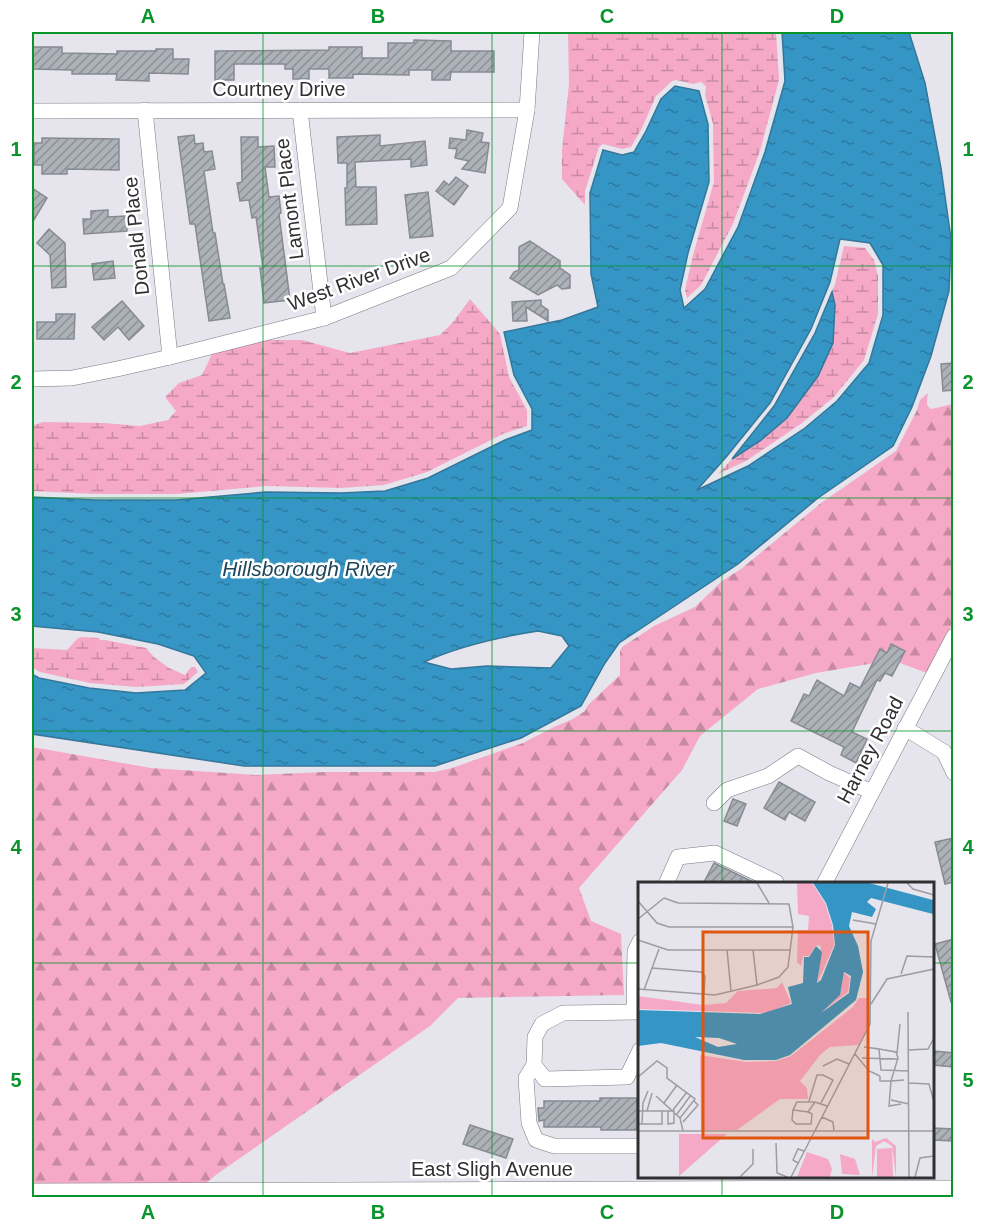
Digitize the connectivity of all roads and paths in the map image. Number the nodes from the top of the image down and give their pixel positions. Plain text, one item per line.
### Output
1 (532, 32) edge
2 (300, 110) junction
3 (526, 110) junction
4 (32, 111) edge
5 (145, 111) junction
6 (324, 318) junction
7 (170, 357) junction
8 (32, 379) edge
9 (954, 636) edge
10 (905, 728) junction
11 (949, 753) edge
12 (954, 773) edge
13 (872, 792) junction
14 (714, 803) dead end
15 (667, 882) edge
16 (776, 882) edge
17 (825, 882) edge
18 (638, 945) edge
19 (637, 1011) edge
20 (638, 1060) edge
21 (534, 1065) junction
22 (634, 1080) edge
23 (638, 1146) edge
24 (782, 1183) edge
25 (665, 1188) edge
26 (954, 1188) edge
27 (32, 1191) edge

1 - 3 street, West River Drive
2 - 3 street, Courtney Drive
2 - 5 street, Courtney Drive
2 - 6 street, Lamont Place
3 - 6 street, West River Drive
4 - 5 street, Courtney Drive
5 - 7 street, Donald Place
6 - 7 street, West River Drive
7 - 8 street, West River Drive
9 - 10 street, Harney Road
10 - 11 street
10 - 13 street, Harney Road
11 - 12 street
13 - 14 street
13 - 17 street, Harney Road
15 - 16 street
18 - 19 street
19 - 21 street
20 - 22 street
21 - 22 street
21 - 23 street
24 - 25 street, East Sligh Avenue
24 - 26 street, East Sligh Avenue
25 - 27 street, East Sligh Avenue

